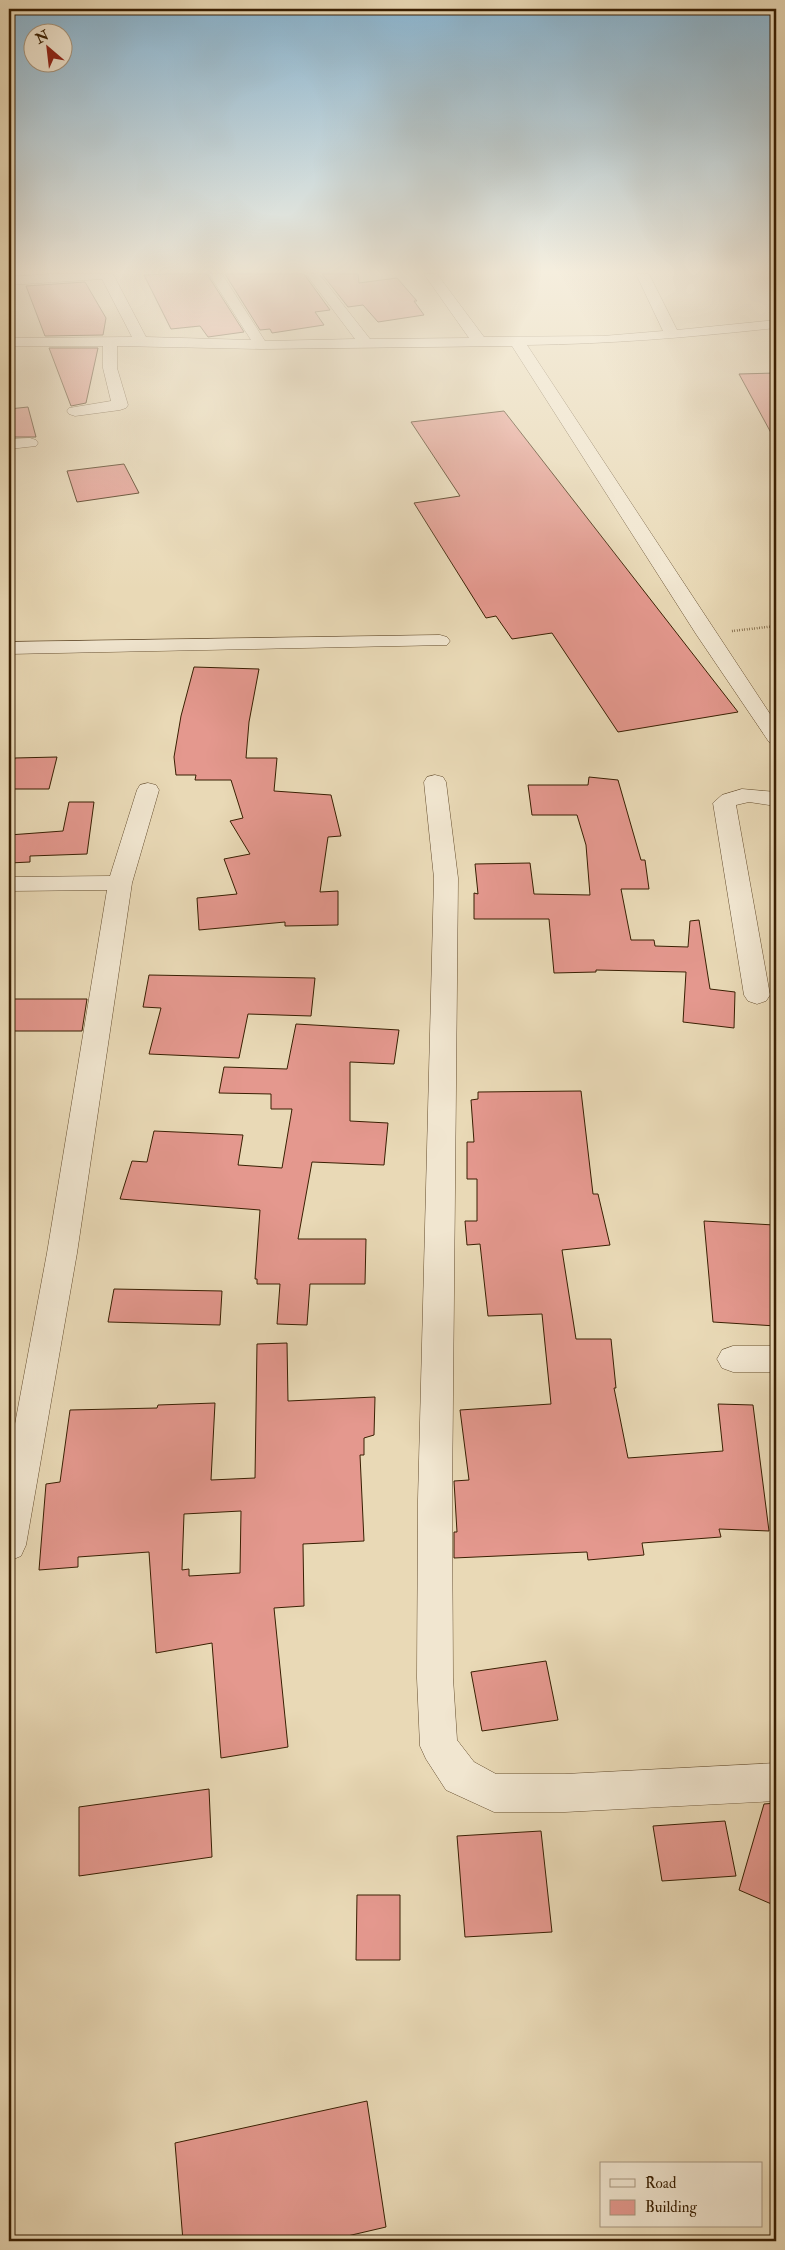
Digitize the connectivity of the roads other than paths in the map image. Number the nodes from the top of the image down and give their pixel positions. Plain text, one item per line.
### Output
1 (113, 379) edge
2 (541, 379) edge
3 (75, 411) dead end
4 (30, 443) dead end
5 (9, 444) edge
6 (440, 640) dead end
7 (9, 648) edge
8 (776, 738) edge
9 (435, 782) dead end
10 (148, 790) dead end
11 (776, 799) edge
12 (120, 883) junction
13 (9, 884) edge
14 (757, 995) dead end
15 (733, 1359) dead end
16 (776, 1359) edge
17 (9, 1545) edge
18 (776, 1782) edge

1 - 3 street
2 - 8 street
4 - 5 street
6 - 7 street
9 - 18 street
10 - 12 street
11 - 14 street
12 - 13 street
12 - 17 street
15 - 16 street

